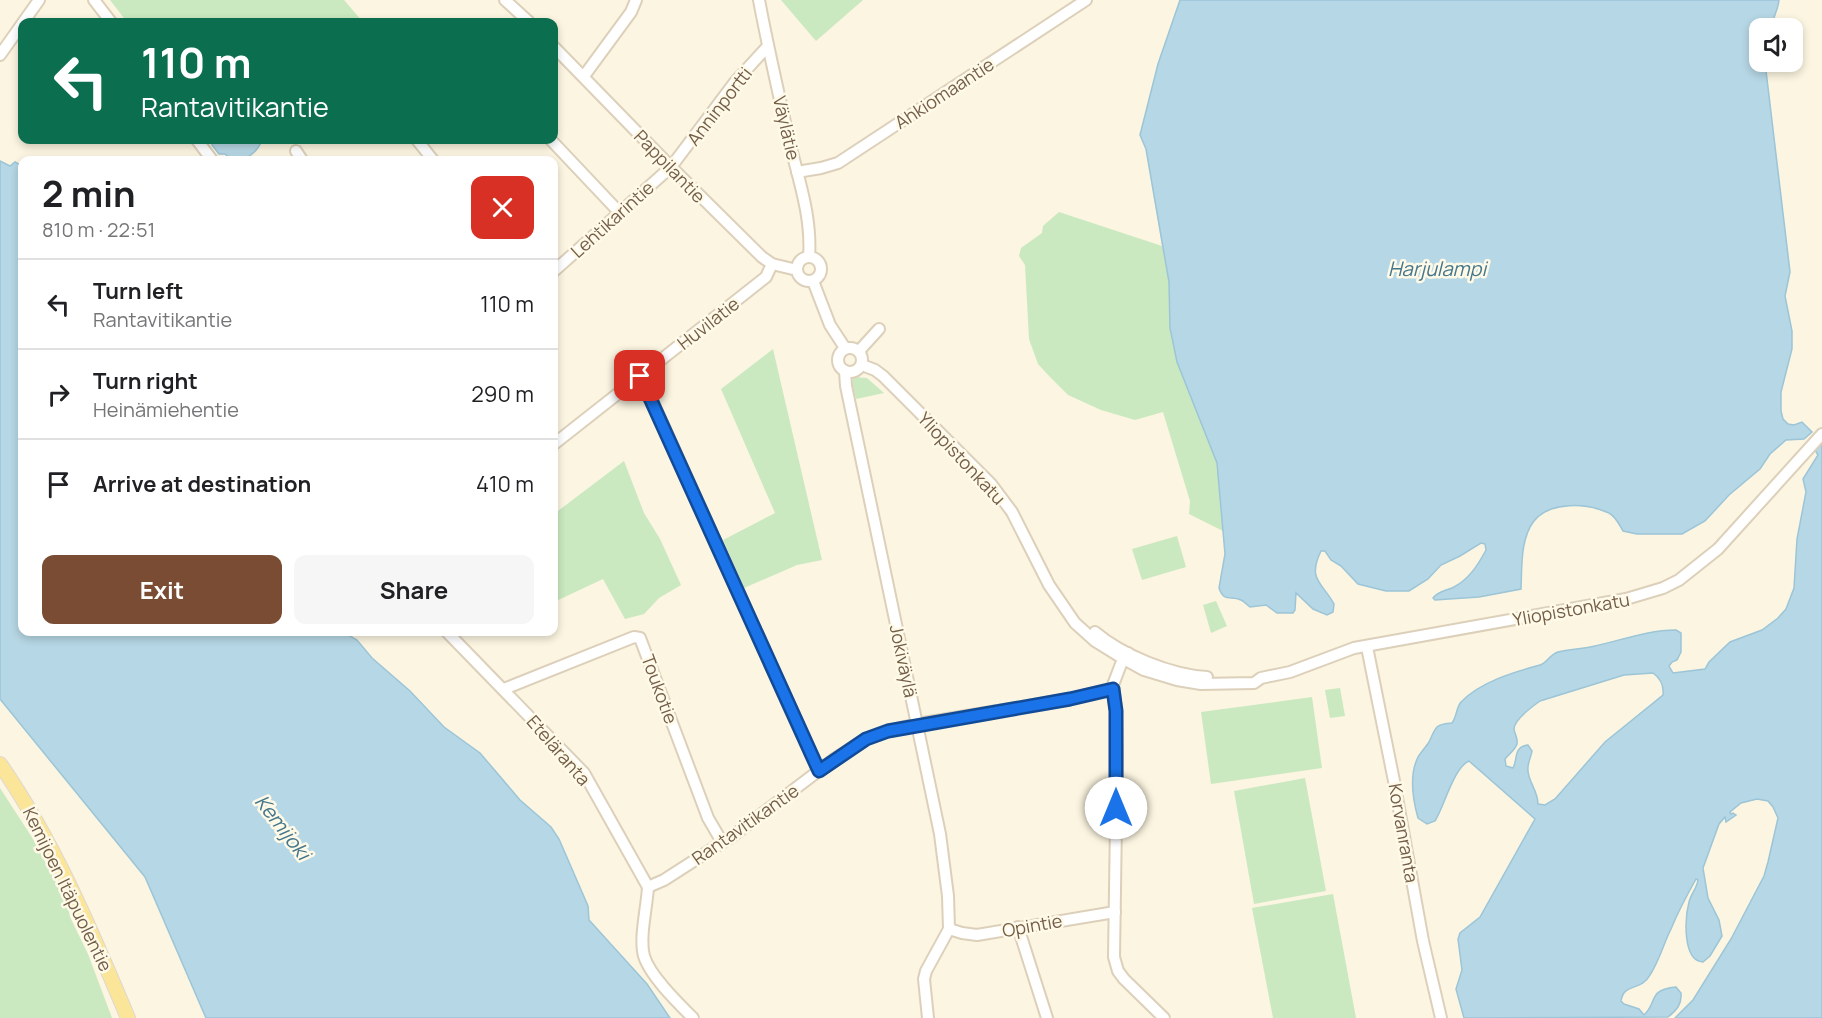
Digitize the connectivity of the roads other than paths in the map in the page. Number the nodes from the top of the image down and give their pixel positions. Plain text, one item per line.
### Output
1 (39, 0) edge
2 (94, 0) edge
3 (505, 0) edge
4 (636, 0) edge
5 (759, 0) edge
6 (1086, 0) edge
7 (26, 18) edge
8 (108, 18) edge
9 (524, 18) edge
10 (18, 30) edge
11 (768, 46) junction
12 (558, 51) edge
13 (0, 55) edge
14 (584, 76) junction
15 (420, 144) edge
16 (555, 144) edge
17 (430, 156) edge
18 (671, 167) junction
19 (797, 171) junction
20 (620, 212) junction
21 (809, 257) junction
22 (772, 264) junction
23 (558, 267) edge
24 (797, 270) junction
25 (813, 281) junction
26 (879, 329) dead end
27 (845, 348) junction
28 (860, 351) junction
29 (862, 365) junction
30 (845, 371) junction
31 (640, 376) junction
32 (1822, 434) edge
33 (558, 441) edge
34 (451, 636) edge
35 (1367, 647) junction
36 (1126, 656) junction
37 (1113, 689) junction
38 (504, 690) junction
39 (917, 724) junction
40 (0, 764) edge
41 (819, 771) junction
42 (722, 842) junction
43 (648, 887) junction
44 (1115, 912) junction
45 (1018, 927) junction
46 (949, 928) junction
47 (128, 1018) edge
48 (693, 1018) edge
49 (928, 1018) edge
50 (1047, 1018) edge
51 (1164, 1018) edge
52 (1441, 1018) edge

1 - 7 street
2 - 8 street
3 - 9 street
4 - 14 street
5 - 11 street, Väylätie
6 - 19 street, Ahkiomaantie
10 - 13 street
11 - 18 street, Anninportti
11 - 19 street, Väylätie
12 - 14 street, Pappilantie
14 - 18 street, Pappilantie
15 - 17 street
16 - 20 street
18 - 20 street, Lehtikarintie
18 - 22 street, Pappilantie
19 - 21 street, Väylätie
20 - 23 street, Lehtikarintie
21 - 24 street
21 - 25 street
22 - 24 street, Pappilantie
22 - 31 street, Huvilatie
24 - 25 street
25 - 27 street
26 - 28 street
27 - 28 street
27 - 30 street
28 - 29 street
29 - 30 street
29 - 36 street, Yliopistonkatu
30 - 39 street, Jokiväylä
31 - 33 street, Huvilatie
31 - 41 street
32 - 35 street, Yliopistonkatu
34 - 38 street, Eteläranta
35 - 36 street, Yliopistonkatu
35 - 52 street, Korvanranta
36 - 37 street
37 - 39 street, Rantavitikantie
37 - 44 street
38 - 42 street, Toukotie
38 - 43 street, Eteläranta
39 - 41 street, Rantavitikantie
39 - 46 street, Jokiväylä
40 - 47 main road, Kemijoen Itäpuolentie
41 - 42 street, Rantavitikantie
42 - 43 street, Rantavitikantie
43 - 48 street
44 - 45 street, Opintie
44 - 51 street
45 - 46 street, Opintie
45 - 50 street
46 - 49 street, Jokiväylä

